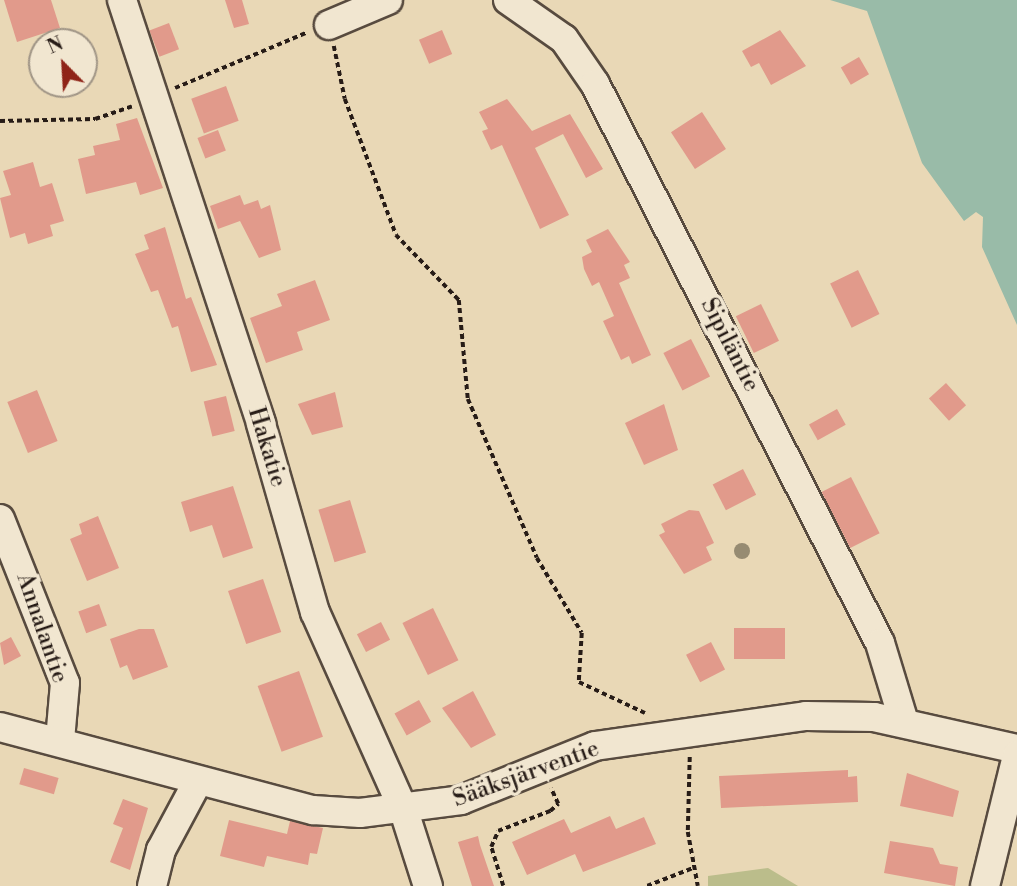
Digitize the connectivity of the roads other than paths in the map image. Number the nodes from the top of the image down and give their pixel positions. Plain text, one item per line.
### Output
1 (122, 0) edge
2 (388, 0) edge
3 (508, 0) edge
4 (329, 25) road end
5 (0, 519) edge
6 (904, 722) junction
7 (0, 727) edge
8 (60, 740) junction
9 (1017, 749) edge
10 (1017, 756) edge
11 (198, 782) junction
12 (404, 811) junction
13 (152, 886) edge
14 (428, 886) edge
15 (985, 886) edge

1 - 12 street, Hakatie
2 - 4 street
3 - 6 street, Sipiläntie
5 - 8 street, Annalantie
6 - 9 street, Sääksjärventie
6 - 12 street, Sääksjärventie
7 - 8 street, Sääksjärventie
8 - 11 street, Sääksjärventie
10 - 15 street
11 - 12 street, Sääksjärventie
11 - 13 street
12 - 14 street, Hakatie

